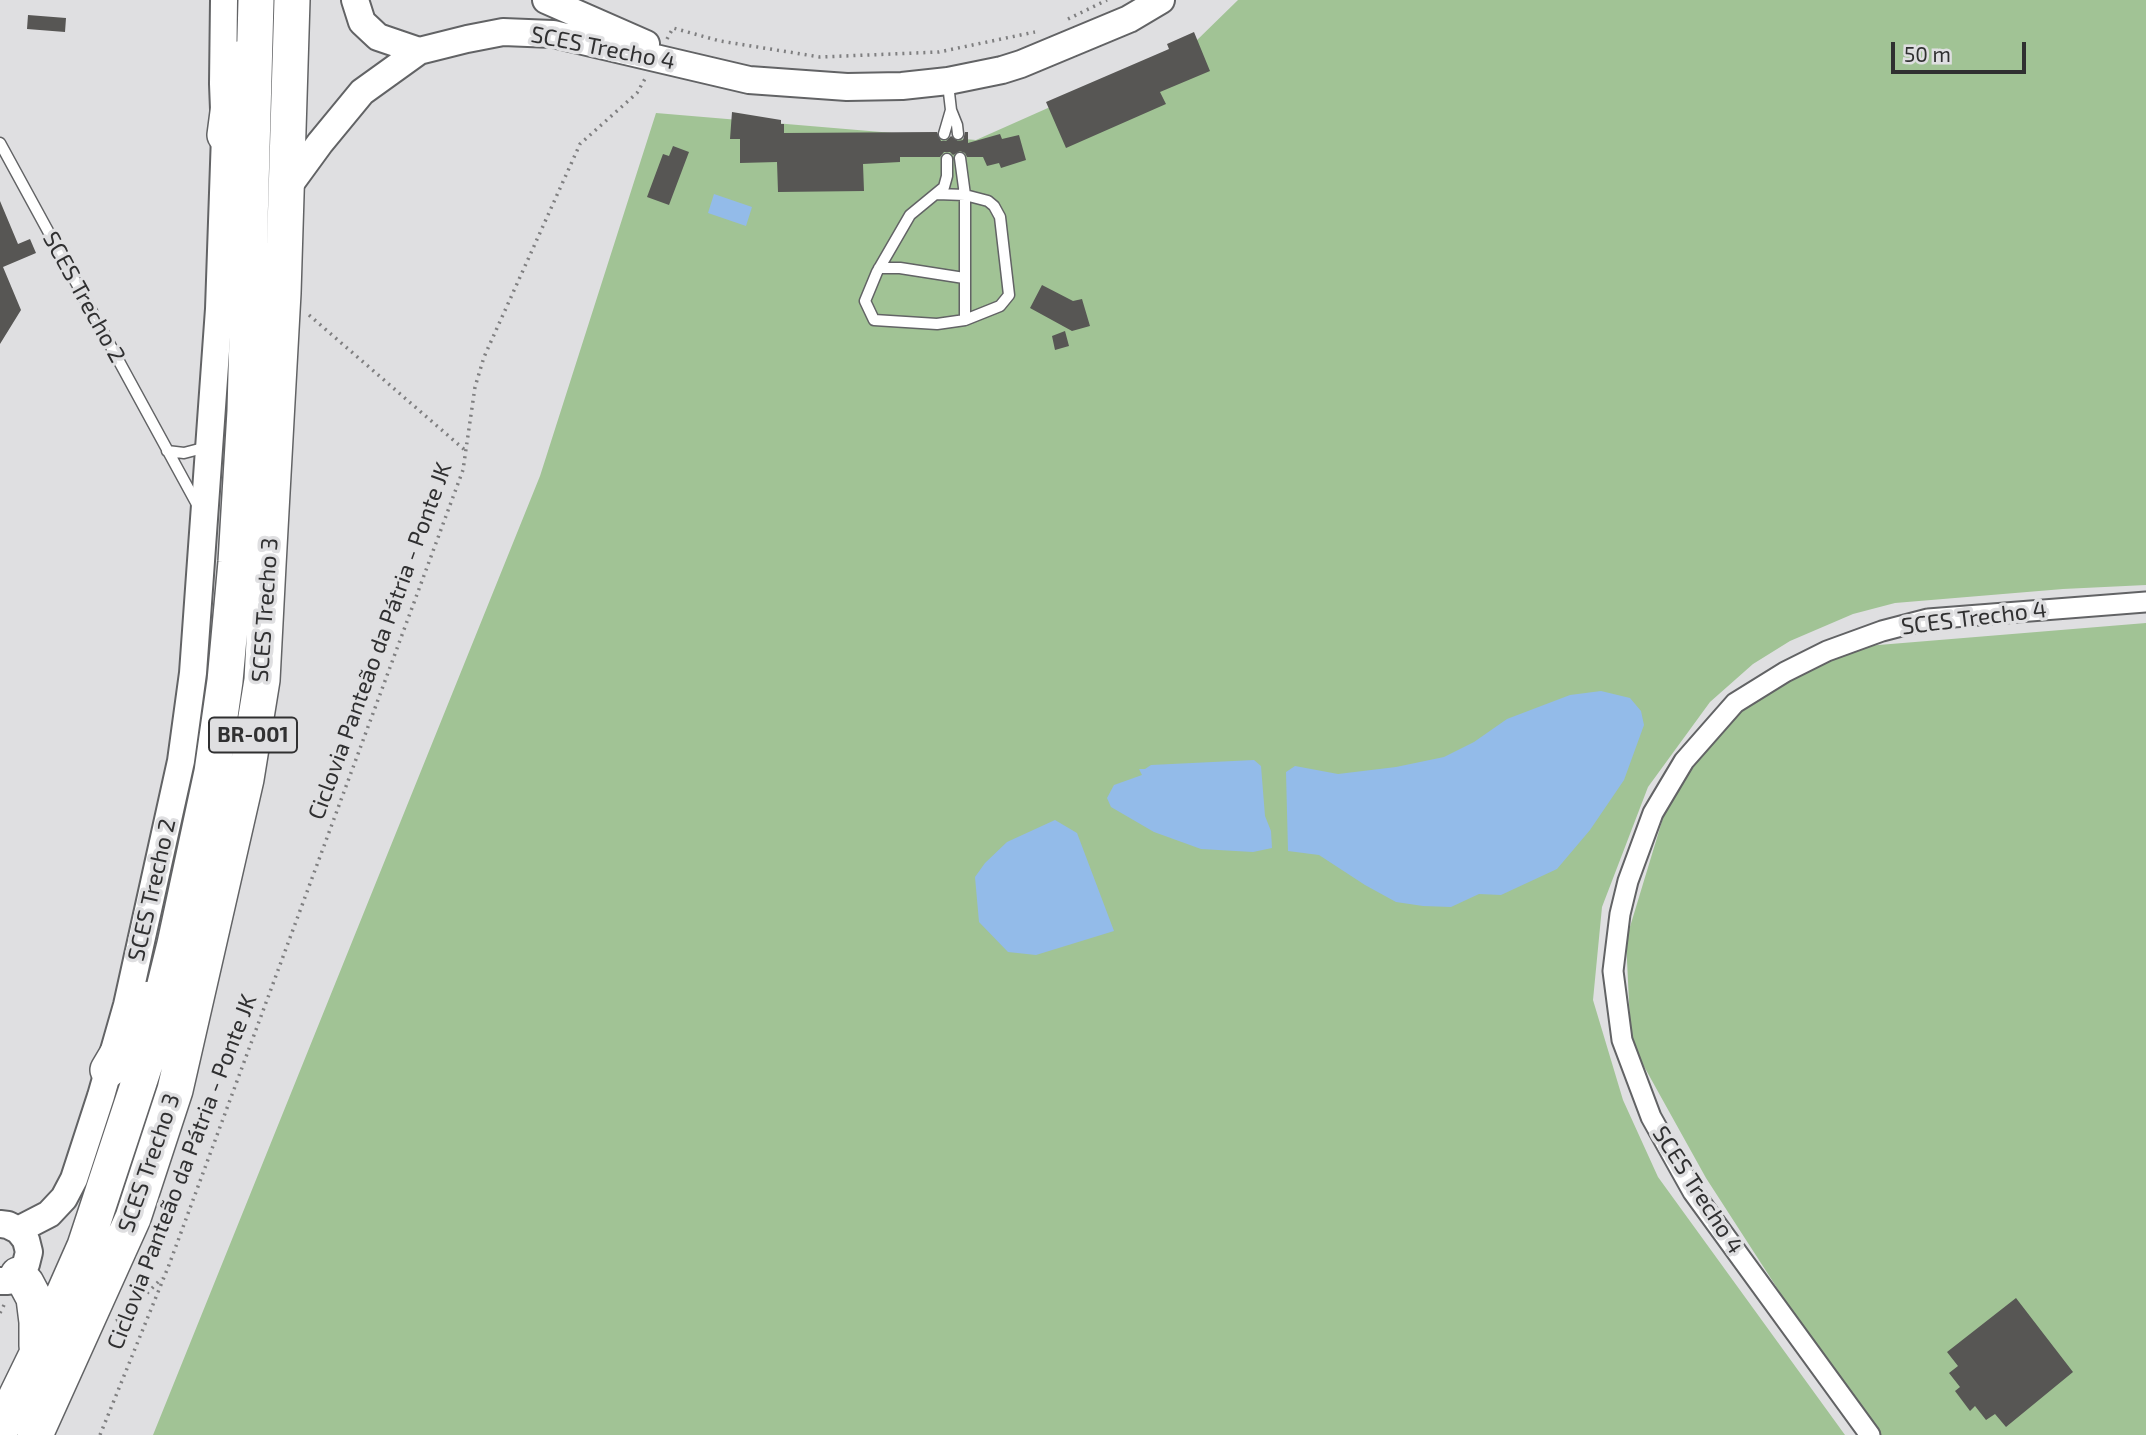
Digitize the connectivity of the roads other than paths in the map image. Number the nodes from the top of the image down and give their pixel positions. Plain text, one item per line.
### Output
1 (224, 0) edge
2 (244, 0) edge
3 (256, 0) edge
4 (292, 0) edge
5 (355, 0) edge
6 (546, 0) edge
7 (1161, 0) edge
8 (419, 51) junction
9 (658, 54) junction
10 (948, 81) junction
11 (951, 110) junction
12 (944, 134) dead end
13 (958, 134) dead end
14 (225, 135) junction
15 (0, 143) edge
16 (960, 158) dead end
17 (947, 159) dead end
18 (285, 191) junction
19 (937, 194) junction
20 (965, 195) junction
21 (879, 268) junction
22 (964, 278) junction
23 (965, 320) junction
24 (210, 446) junction
25 (167, 451) junction
26 (221, 541) junction
27 (2146, 602) edge
28 (171, 962) junction
29 (108, 1070) junction
30 (9, 1227) edge
31 (6, 1281) edge
32 (36, 1357) junction
33 (0, 1430) edge
34 (35, 1435) edge
35 (1870, 1435) edge

1 - 14 street
2 - 14 highway
3 - 26 highway, SCES Trecho 3 / BR-001
4 - 18 highway, SCES Trecho 3 / BR-001
5 - 8 street
6 - 9 street, SCES Trecho 4
7 - 10 street, SCES Trecho 4
8 - 9 street, SCES Trecho 4
8 - 18 street, SCES Trecho 4
9 - 10 street, SCES Trecho 4
10 - 11 lane
11 - 12 lane
11 - 13 lane
14 - 24 street
15 - 25 lane, SCES Trecho 2
16 - 20 lane
17 - 19 lane
18 - 34 highway, SCES Trecho 3 / BR-001
19 - 20 lane
19 - 21 lane
20 - 22 lane
20 - 23 lane
21 - 22 lane
21 - 23 lane
22 - 23 lane
24 - 25 lane
24 - 26 street
25 - 26 lane, SCES Trecho 2
26 - 28 highway, SCES Trecho 3 / BR-001
26 - 29 street, SCES Trecho 2
27 - 35 street, SCES Trecho 4
28 - 29 highway
28 - 32 highway, SCES Trecho 3 / BR-001
29 - 30 street, SCES Trecho 2
30 - 31 street
31 - 32 highway
32 - 33 highway, SCES Trecho 3 / BR-001

